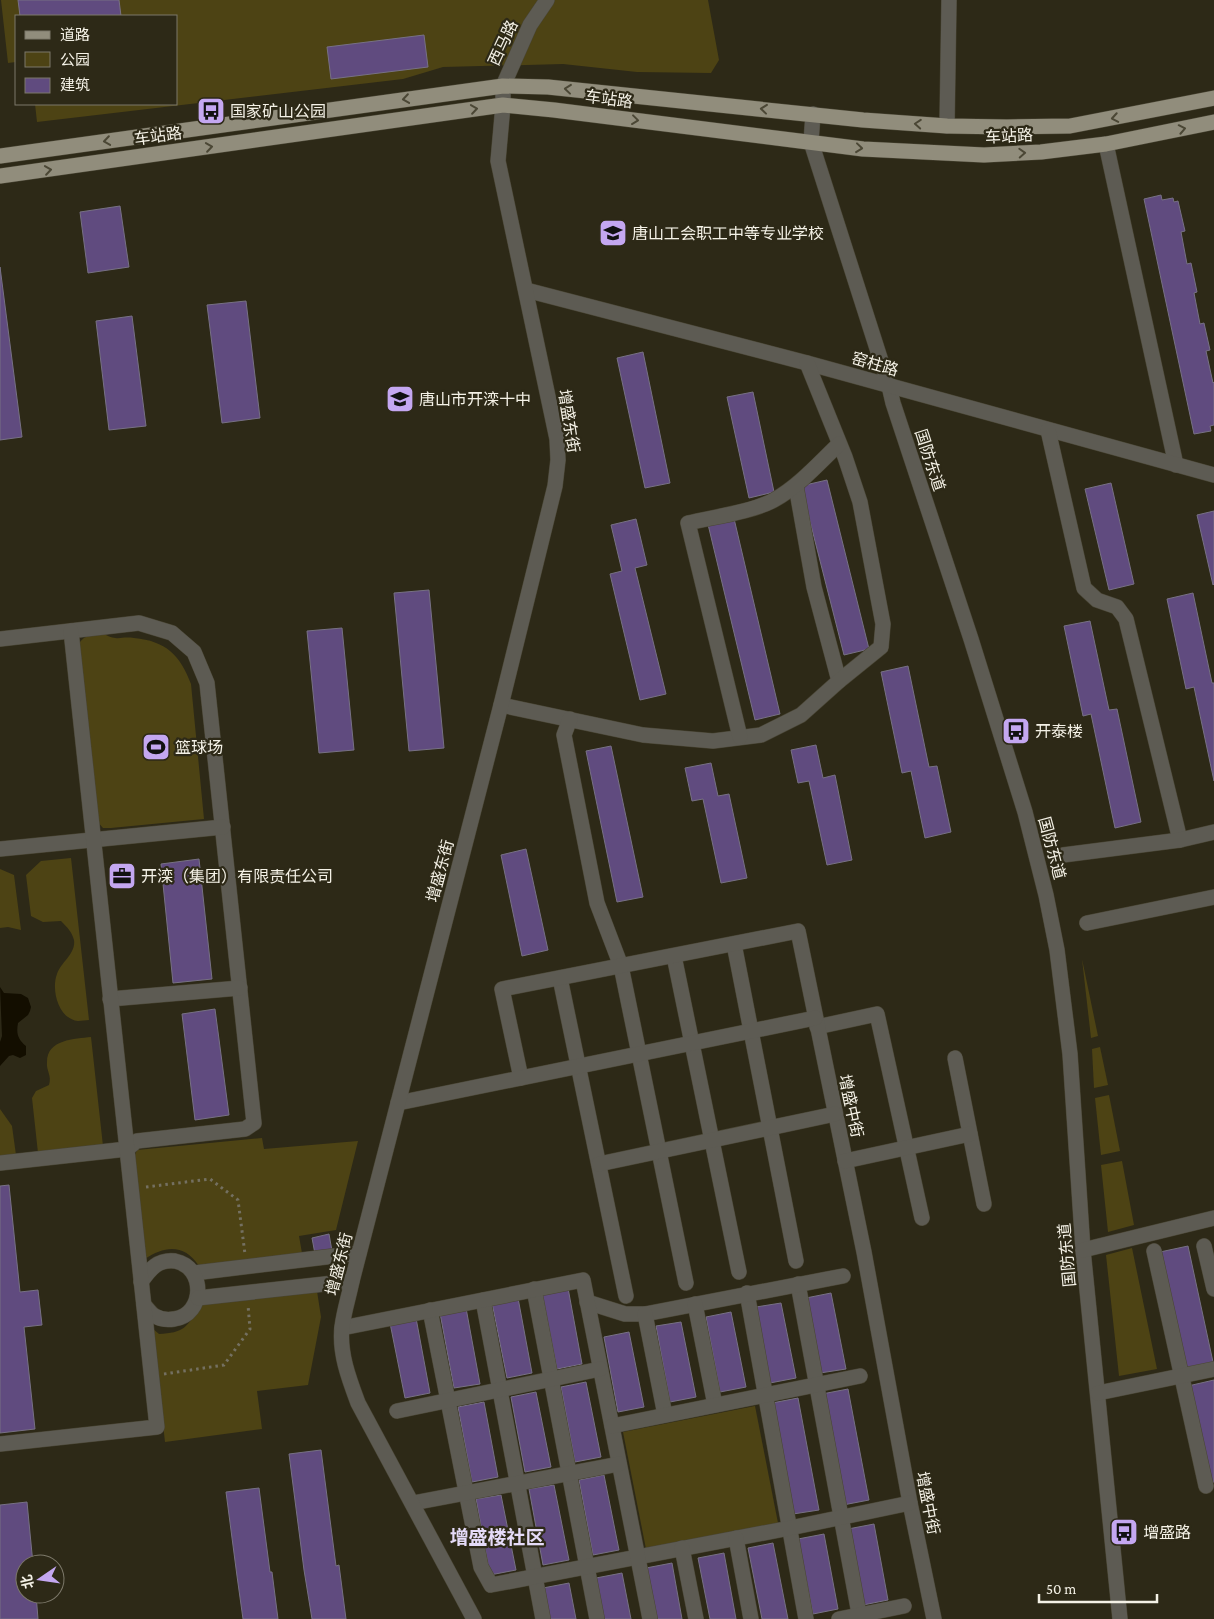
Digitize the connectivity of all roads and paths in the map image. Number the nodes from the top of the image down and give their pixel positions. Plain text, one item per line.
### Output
1 (547, 0) edge
2 (949, 0) edge
3 (503, 86) junction
4 (1214, 98) edge
5 (503, 105) junction
6 (813, 114) junction
7 (1214, 122) edge
8 (947, 126) junction
9 (811, 142) junction
10 (1106, 144) junction
11 (0, 156) edge
12 (0, 176) edge
13 (526, 290) junction
14 (807, 363) junction
15 (890, 386) junction
16 (1048, 430) junction
17 (839, 444) junction
18 (1176, 465) junction
19 (1214, 475) edge
20 (796, 486) junction
21 (71, 630) junction
22 (0, 639) edge
23 (839, 681) junction
24 (501, 705) junction
25 (570, 719) junction
26 (740, 738) junction
27 (223, 827) junction
28 (1214, 832) edge
29 (93, 840) junction
30 (1180, 840) junction
31 (0, 849) edge
32 (1063, 855) dead end
33 (1214, 897) edge
34 (1087, 923) dead end
35 (734, 944) junction
36 (674, 956) junction
37 (621, 966) junction
38 (560, 978) junction
39 (240, 988) junction
40 (110, 999) junction
41 (816, 1023) junction
42 (751, 1031) junction
43 (692, 1043) junction
44 (639, 1054) junction
45 (955, 1058) dead end
46 (578, 1066) junction
47 (521, 1078) junction
48 (398, 1103) junction
49 (835, 1114) junction
50 (770, 1128) junction
51 (970, 1134) junction
52 (712, 1140) junction
53 (907, 1148) junction
54 (126, 1149) junction
55 (659, 1152) junction
56 (845, 1161) junction
57 (0, 1163) edge
58 (599, 1164) junction
59 (140, 1188) dead end
60 (984, 1204) dead end
61 (922, 1218) dead end
62 (1214, 1218) edge
63 (1204, 1246) dead end
64 (1083, 1250) junction
65 (1154, 1251) dead end
66 (360, 1253) junction
67 (796, 1261) dead end
68 (247, 1267) junction
69 (739, 1272) dead end
70 (194, 1273) junction
71 (843, 1276) dead end
72 (352, 1281) junction
73 (141, 1282) junction
74 (686, 1283) dead end
75 (798, 1284) junction
76 (1214, 1289) edge
77 (534, 1290) junction
78 (247, 1293) junction
79 (747, 1294) junction
80 (626, 1296) dead end
81 (198, 1298) junction
82 (483, 1300) junction
83 (587, 1302) junction
84 (695, 1304) junction
85 (144, 1305) junction
86 (430, 1310) junction
87 (645, 1314) junction
88 (342, 1328) junction
89 (1214, 1369) edge
90 (600, 1370) junction
91 (156, 1375) dead end
92 (860, 1376) dead end
93 (1182, 1376) junction
94 (551, 1380) junction
95 (817, 1385) junction
96 (500, 1390) junction
97 (1098, 1393) junction
98 (765, 1395) junction
99 (448, 1401) junction
100 (715, 1405) junction
101 (397, 1411) dead end
102 (665, 1416) junction
103 (612, 1426) junction
104 (0, 1444) edge
105 (619, 1464) junction
106 (569, 1474) junction
107 (518, 1484) junction
108 (1206, 1486) dead end
109 (466, 1493) junction
110 (413, 1503) junction
111 (910, 1503) junction
112 (841, 1517) junction
113 (790, 1528) junction
114 (736, 1538) junction
115 (682, 1548) junction
116 (638, 1557) junction
117 (587, 1567) junction
118 (535, 1577) junction
119 (904, 1606) dead end
120 (860, 1617) edge
121 (474, 1619) edge
122 (543, 1619) edge
123 (597, 1619) edge
124 (650, 1619) edge
125 (696, 1619) edge
126 (752, 1619) edge
127 (806, 1619) edge
128 (839, 1619) edge
129 (934, 1619) edge
130 (1120, 1619) edge

1 - 3 street, 西马路
2 - 8 street
3 - 5 street, 西马路
6 -> 3 main road, 车站路
3 -> 11 main road, 车站路
4 -> 8 main road, 车站路
5 -> 9 main road, 车站路
12 -> 5 main road, 车站路
5 - 13 street, 增盛东街
8 -> 6 main road, 车站路
6 - 9 street, 国防东道
10 -> 7 main road, 车站路
9 -> 10 main road, 车站路
9 - 15 street, 国防东道
10 - 18 street
13 - 14 street, 窑柱路
13 - 24 street, 增盛东街
14 - 15 street, 窑柱路
14 - 17 street
15 - 16 street, 窑柱路
15 - 64 street, 国防东道
16 - 18 street, 窑柱路
16 - 30 street
17 - 20 street
17 - 23 street
18 - 19 street, 窑柱路
20 - 23 street
20 - 26 street
21 - 22 street
21 - 27 street
21 - 29 street
23 - 26 street
24 - 25 street
24 - 48 street, 增盛东街
25 - 26 street
25 - 37 street
27 - 29 street
27 - 39 street
28 - 30 street
29 - 31 street
29 - 40 street
30 - 32 street
33 - 34 street
35 - 36 street
35 - 41 street, 增盛中街
35 - 42 street
36 - 37 street
36 - 43 street
37 - 38 street
37 - 44 street
38 - 46 street
38 - 47 street
39 - 40 street
39 - 54 street
40 - 54 street
41 - 42 street
41 - 49 street, 增盛中街
41 - 53 street
42 - 43 street
42 - 50 street
43 - 44 street
43 - 52 street
44 - 46 street
44 - 55 street
45 - 51 street
46 - 47 street
46 - 58 street
47 - 48 street
48 - 66 street, 增盛东街
49 - 50 street
49 - 56 street, 增盛中街
50 - 52 street
50 - 67 street
51 - 53 street
51 - 60 street
52 - 55 street
52 - 69 street
53 - 56 street
53 - 61 street
54 - 57 street
54 - 73 street
55 - 58 street
55 - 74 street
56 - 111 street, 增盛中街
58 - 80 street
59 - 68 path
62 - 64 street
63 - 76 street
64 - 97 street, 国防东道
65 - 93 street
66 - 68 street
66 - 72 street, 增盛东街
68 - 70 street
70 - 73 street
70 - 81 street
71 - 75 street
72 - 78 street
72 - 88 street, 增盛东街
73 - 85 street
75 - 79 street
75 - 95 street
77 - 82 street
77 - 83 street
77 - 94 street
78 - 81 street
78 - 91 path
79 - 84 street
79 - 98 street
81 - 85 street
82 - 86 street
82 - 96 street
83 - 87 street
83 - 90 street
84 - 87 street
84 - 100 street
85 - 104 street
86 - 88 street
86 - 99 street
87 - 102 street
88 - 110 street, 增盛东街
89 - 93 street
90 - 94 street
90 - 103 street
92 - 95 street
93 - 97 street
93 - 108 street
94 - 96 street
94 - 106 street
95 - 98 street
95 - 112 street
96 - 99 street
96 - 107 street
97 - 130 street, 国防东道
98 - 100 street
98 - 113 street
99 - 101 street
99 - 109 street
100 - 102 street
102 - 103 street
103 - 105 street
105 - 106 street
105 - 116 street
106 - 107 street
106 - 117 street
107 - 109 street
107 - 118 street
109 - 110 street
109 - 118 street
110 - 121 street, 增盛东街
111 - 112 street
111 - 129 street, 增盛中街
112 - 113 street
112 - 120 street
113 - 114 street
113 - 127 street
114 - 115 street
114 - 126 street
115 - 116 street
115 - 125 street
116 - 117 street
116 - 124 street
117 - 118 street
117 - 123 street
118 - 122 street
119 - 120 street
120 - 128 street

